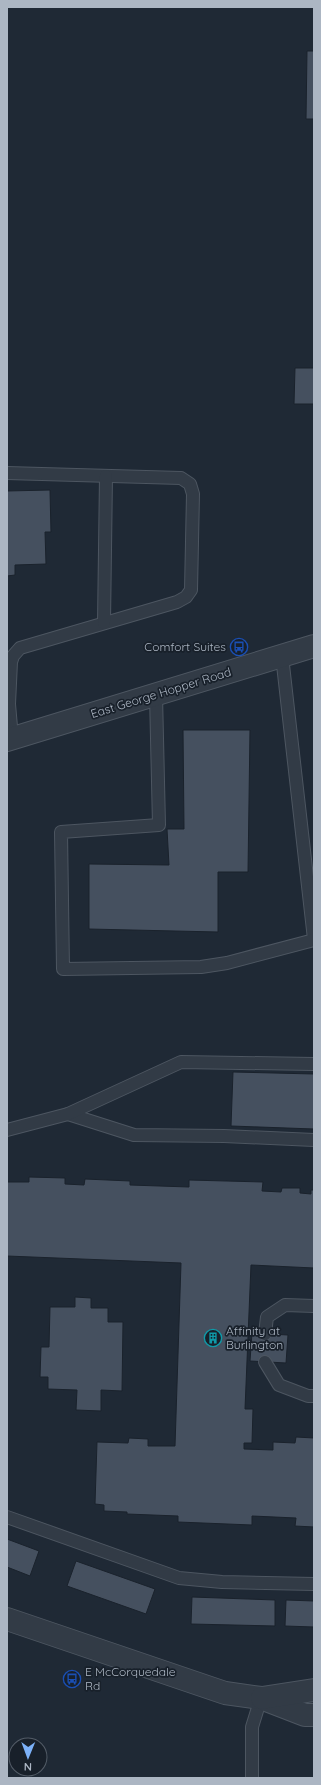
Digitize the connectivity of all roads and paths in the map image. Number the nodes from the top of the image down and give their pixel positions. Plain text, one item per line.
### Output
1 (7, 473) edge
2 (106, 476) junction
3 (104, 623) junction
4 (314, 646) edge
5 (282, 656) junction
6 (156, 695) junction
7 (10, 739) edge
8 (314, 939) edge
9 (314, 1064) edge
10 (68, 1114) junction
11 (7, 1130) edge
12 (314, 1140) edge
13 (314, 1306) edge
14 (265, 1334) dead end
15 (265, 1362) dead end
16 (314, 1396) edge
17 (7, 1517) edge
18 (314, 1584) edge
19 (7, 1619) edge
20 (314, 1690) edge
21 (261, 1698) junction
22 (314, 1715) edge
23 (252, 1778) edge

1 - 2 lane
2 - 3 lane
2 - 3 lane
3 - 7 lane
4 - 5 street, East George Hopper Road
5 - 6 street, East George Hopper Road
5 - 8 lane
6 - 7 street, East George Hopper Road
6 - 8 lane
9 - 10 lane
10 - 11 lane
10 - 12 lane
13 - 14 lane
15 - 16 lane
17 - 18 lane
19 - 21 street
20 - 21 street
21 - 22 street
21 - 23 lane

